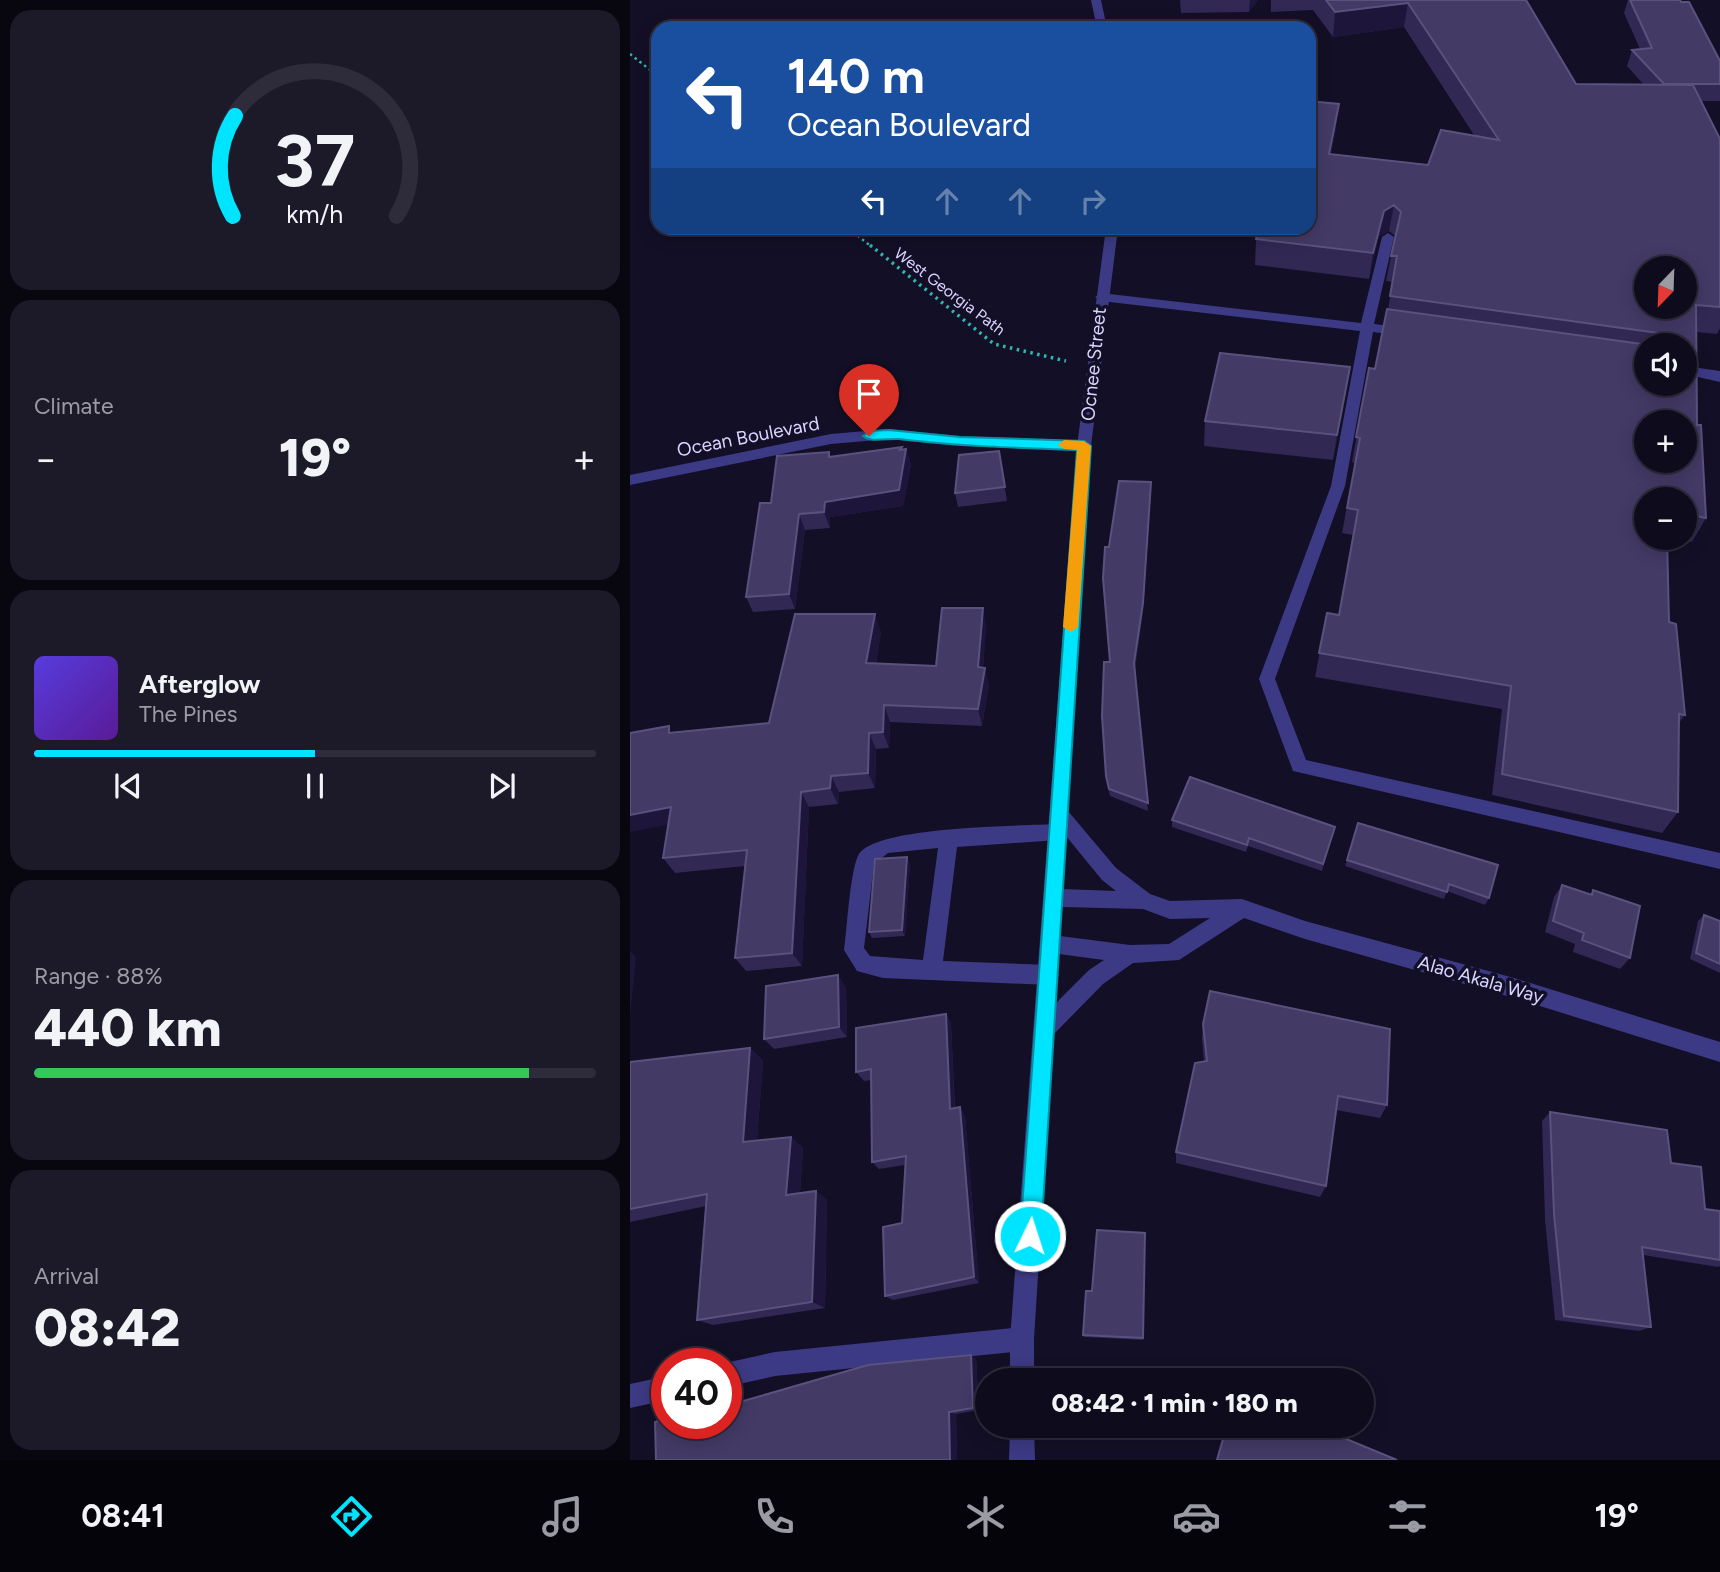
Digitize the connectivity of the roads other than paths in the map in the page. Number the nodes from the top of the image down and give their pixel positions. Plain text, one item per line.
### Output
1 (1096, 0) edge
2 (1100, 21) edge
3 (1111, 235) edge
4 (1388, 236) edge
5 (1101, 297) junction
6 (1367, 326) junction
7 (1420, 334) edge
8 (1697, 371) edge
9 (1720, 377) edge
10 (1084, 446) junction
11 (630, 480) edge
12 (1058, 823) junction
13 (949, 839) junction
14 (1720, 861) edge
15 (1054, 898) junction
16 (1143, 900) junction
17 (1242, 908) junction
18 (1052, 944) junction
19 (1130, 954) junction
20 (932, 971) junction
21 (1049, 975) junction
22 (1046, 1028) junction
23 (1720, 1052) edge
24 (1022, 1339) junction
25 (1022, 1368) edge
26 (742, 1371) edge
27 (651, 1391) edge
28 (630, 1396) edge
29 (1022, 1438) edge
30 (1022, 1460) edge

1 - 2 street
3 - 5 street, Ocnee Street
4 - 6 street
5 - 6 street
5 - 10 street, Ocnee Street
6 - 7 street
6 - 14 street
8 - 9 street
10 - 11 street, Ocean Boulevard
10 - 12 street, Ocnee Street
12 - 13 street
12 - 15 street, Ocnee Street
12 - 16 street
13 - 20 street
13 - 20 street
15 - 16 street, Alao Akala Way
15 - 18 street, Ocnee Street
16 - 17 street, Alao Akala Way
17 - 19 street
17 - 23 street, Alao Akala Way
18 - 19 street
18 - 21 street, Ocnee Street
19 - 22 street
20 - 21 street
21 - 22 street, Ocnee Street
22 - 24 street, Ocnee Street
24 - 25 street, Ocnee Street
24 - 26 street
27 - 28 street
29 - 30 street

